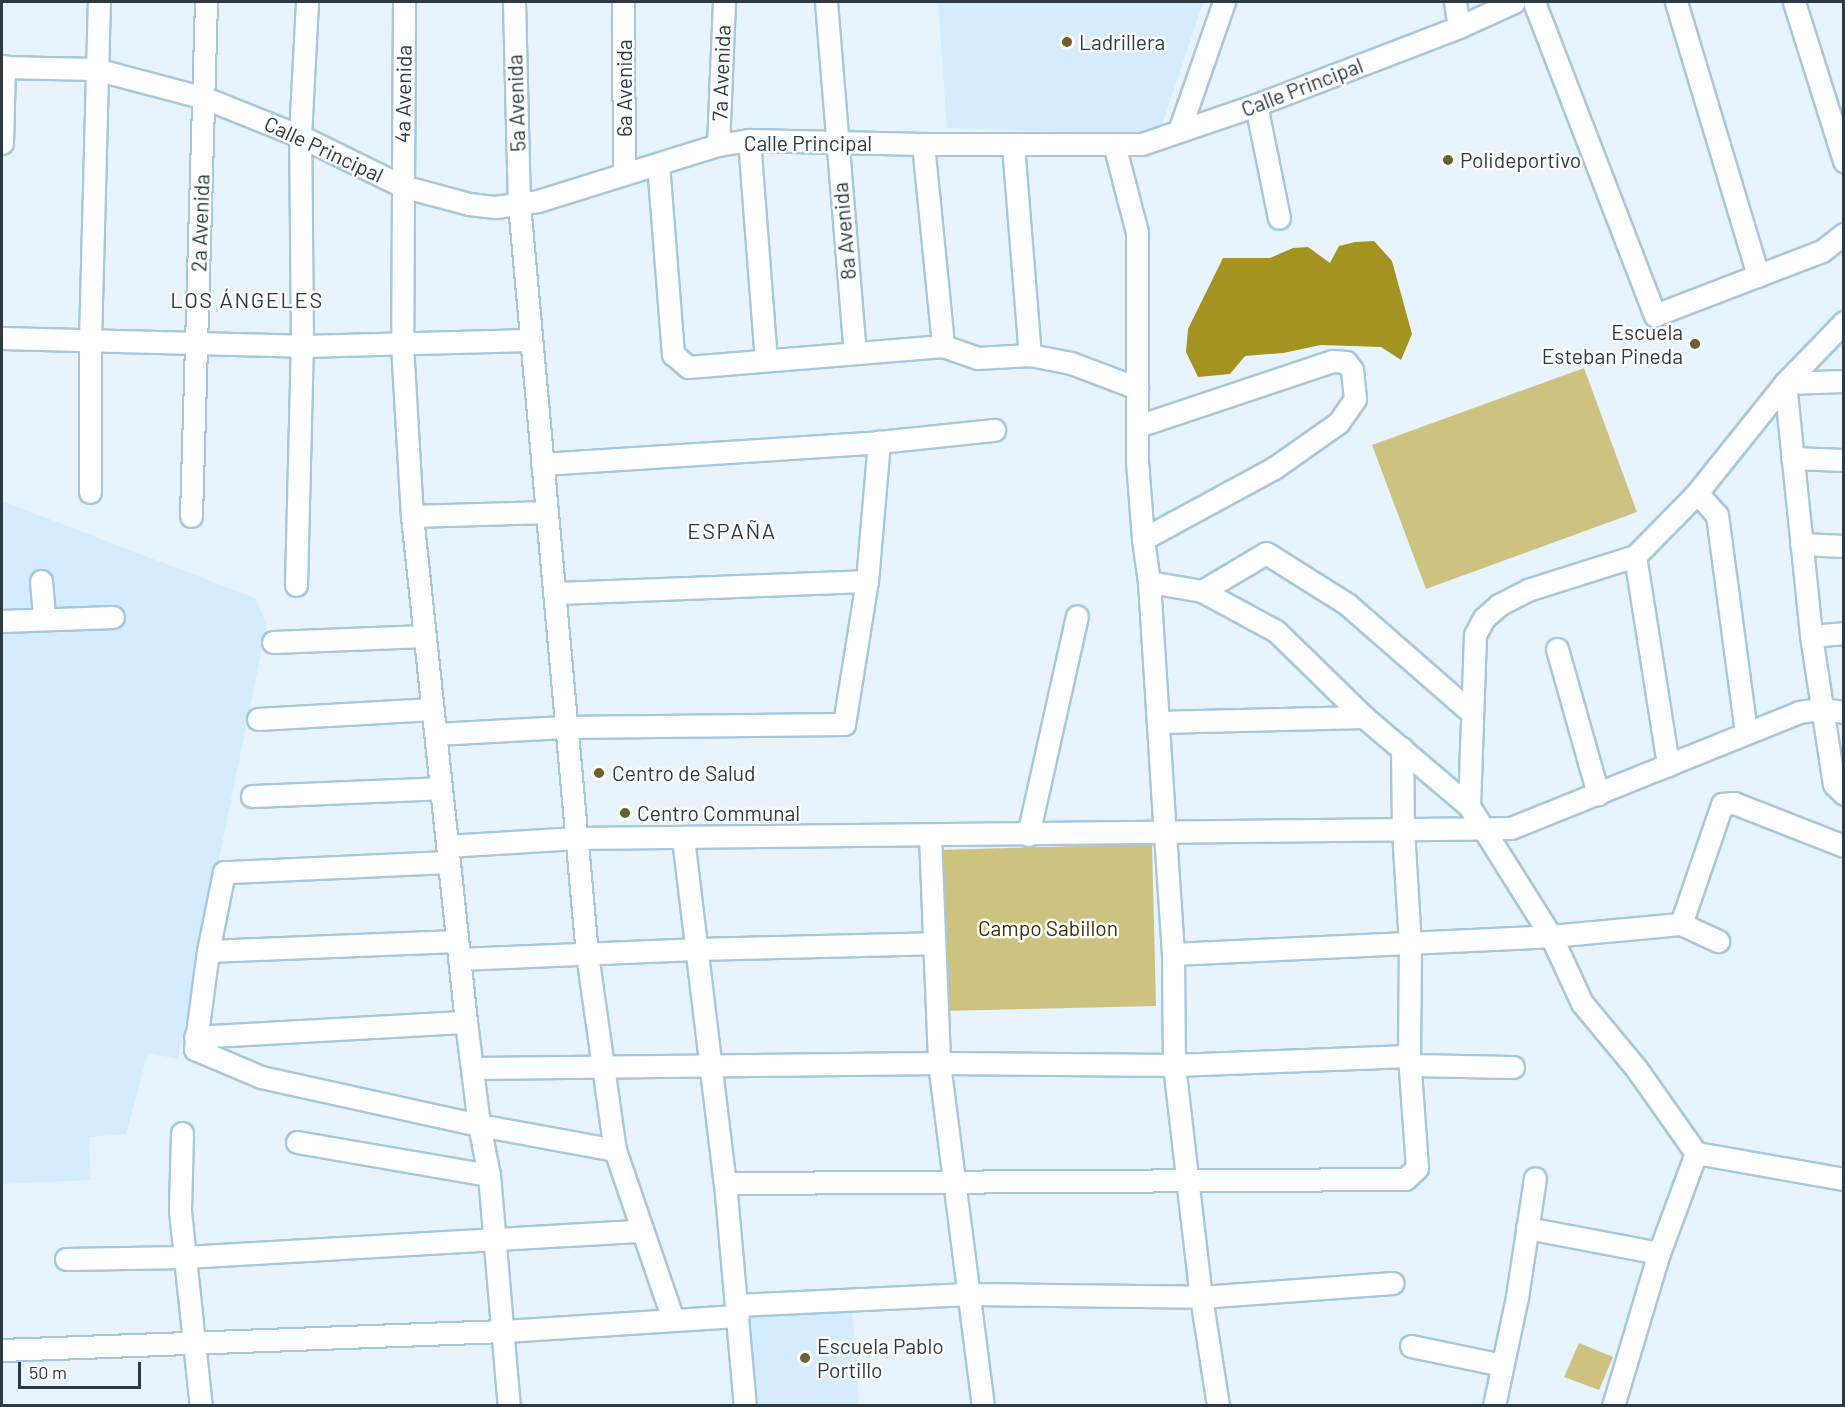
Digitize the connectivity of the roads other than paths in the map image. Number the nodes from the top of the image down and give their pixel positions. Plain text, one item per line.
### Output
1 (99, 2) edge
2 (206, 2) edge
3 (308, 2) edge
4 (404, 2) edge
5 (514, 2) edge
6 (623, 2) edge
7 (724, 2) edge
8 (826, 2) edge
9 (1224, 2) edge
10 (1455, 2) edge
11 (1514, 2) edge
12 (1534, 2) edge
13 (1676, 2) edge
14 (1794, 2) edge
15 (1459, 27) junction
16 (3, 66) edge
17 (95, 69) junction
18 (205, 98) junction
19 (1256, 105) junction
20 (1179, 131) junction
21 (300, 136) junction
22 (749, 140) junction
23 (837, 142) junction
24 (2, 143) edge
25 (923, 144) junction
26 (1114, 144) junction
27 (718, 145) junction
28 (1013, 145) junction
29 (1844, 161) edge
30 (658, 164) junction
31 (624, 174) junction
32 (402, 186) junction
33 (519, 204) junction
34 (1279, 218) dead end
35 (1844, 234) edge
36 (1758, 276) junction
37 (1844, 321) edge
38 (2, 338) edge
39 (90, 340) junction
40 (531, 340) junction
41 (195, 344) junction
42 (402, 344) junction
43 (943, 345) junction
44 (302, 346) junction
45 (855, 353) junction
46 (1030, 355) junction
47 (766, 360) junction
48 (1844, 381) edge
49 (1785, 383) junction
50 (1137, 388) junction
51 (1138, 426) junction
52 (994, 430) dead end
53 (879, 442) junction
54 (1792, 458) junction
55 (1844, 460) edge
56 (543, 464) junction
57 (90, 492) dead end
58 (1697, 494) junction
59 (547, 512) junction
60 (191, 516) dead end
61 (412, 516) junction
62 (1143, 539) junction
63 (1801, 544) junction
64 (1844, 546) edge
65 (1635, 556) junction
66 (41, 581) dead end
67 (867, 581) junction
68 (1149, 582) junction
69 (296, 585) dead end
70 (1202, 591) junction
71 (555, 593) junction
72 (1077, 616) dead end
73 (113, 617) dead end
74 (44, 619) junction
75 (2, 621) edge
76 (1844, 633) edge
77 (425, 636) junction
78 (1811, 636) junction
79 (273, 642) dead end
80 (1557, 649) dead end
81 (433, 709) junction
82 (1821, 709) junction
83 (1471, 712) junction
84 (1844, 712) edge
85 (1364, 717) junction
86 (258, 718) dead end
87 (1158, 722) junction
88 (564, 727) junction
89 (1746, 733) junction
90 (436, 734) junction
91 (1402, 748) junction
92 (1668, 765) junction
93 (441, 788) junction
94 (1598, 794) junction
95 (1844, 794) edge
96 (252, 796) dead end
97 (1469, 806) junction
98 (1484, 829) junction
99 (1403, 830) junction
100 (1165, 833) junction
101 (1028, 835) junction
102 (930, 836) junction
103 (577, 838) junction
104 (683, 838) junction
105 (1844, 846) edge
106 (448, 854) junction
107 (1681, 924) junction
108 (1551, 936) junction
109 (1718, 941) dead end
110 (933, 943) junction
111 (1410, 943) junction
112 (695, 949) junction
113 (458, 950) junction
114 (208, 951) junction
115 (587, 954) junction
116 (1173, 954) junction
117 (466, 1022) junction
118 (195, 1037) junction
119 (1410, 1060) junction
120 (939, 1063) junction
121 (711, 1064) junction
122 (1174, 1065) junction
123 (1513, 1067) dead end
124 (473, 1068) junction
125 (605, 1069) junction
126 (479, 1125) junction
127 (182, 1133) dead end
128 (297, 1142) dead end
129 (615, 1150) junction
130 (1696, 1153) junction
131 (489, 1175) junction
132 (1535, 1178) dead end
133 (1844, 1179) edge
134 (1188, 1181) junction
135 (955, 1183) junction
136 (725, 1184) junction
137 (1527, 1228) junction
138 (641, 1231) junction
139 (494, 1241) junction
140 (1659, 1253) junction
141 (185, 1257) junction
142 (66, 1259) dead end
143 (1392, 1283) dead end
144 (969, 1294) junction
145 (1202, 1297) junction
146 (737, 1311) junction
147 (673, 1319) junction
148 (504, 1331) junction
149 (195, 1344) junction
150 (1411, 1346) dead end
151 (2, 1350) edge
152 (1502, 1365) junction
153 (201, 1406) edge
154 (509, 1406) edge
155 (745, 1406) edge
156 (983, 1406) edge
157 (1218, 1406) edge
158 (1494, 1406) edge
159 (1613, 1406) edge

1 - 17 street
2 - 18 street, 2a Avenida
3 - 21 street
4 - 32 street, 4a Avenida
5 - 33 street, 5a Avenida
6 - 31 street, 6a Avenida
7 - 27 street, 7a Avenida
8 - 23 street, 8a Avenida
9 - 20 street
10 - 15 street
11 - 15 street, Calle Principal
12 - 36 street
13 - 36 street
14 - 29 street
15 - 19 street, Calle Principal
16 - 17 street, Calle Principal
16 - 24 street
17 - 18 street, Calle Principal
17 - 39 street
18 - 21 street, Calle Principal
18 - 41 street, 2a Avenida
19 - 20 street, Calle Principal
19 - 34 street
20 - 26 street, Calle Principal
21 - 32 street, Calle Principal
21 - 44 street
22 - 23 street, Calle Principal
22 - 27 street, Calle Principal
22 - 47 street
23 - 25 street, Calle Principal
23 - 45 street, 8a Avenida
25 - 28 street, Calle Principal
25 - 43 street
26 - 28 street, Calle Principal
26 - 50 street
27 - 30 street, Calle Principal
28 - 46 street
30 - 31 street, Calle Principal
30 - 47 street
31 - 33 street, Calle Principal
32 - 33 street, Calle Principal
32 - 42 street, 4a Avenida
33 - 40 street, 5a Avenida
35 - 36 street
37 - 49 street
38 - 39 street
39 - 41 street
39 - 57 street
40 - 42 street
40 - 56 street, 5a Avenida
41 - 44 street
41 - 60 street, 2a Avenida
42 - 44 street
42 - 61 street, 4a Avenida
43 - 45 street
43 - 46 street
44 - 69 street
45 - 47 street
46 - 50 street
48 - 49 street
49 - 54 street
49 - 58 street
50 - 51 street
51 - 62 street
51 - 62 street
52 - 53 street
53 - 56 street
53 - 67 street
54 - 55 street
54 - 63 street
56 - 59 street, 5a Avenida
58 - 65 street
58 - 89 street
59 - 61 street
59 - 71 street, 5a Avenida
61 - 77 street, 4a Avenida
62 - 68 street
63 - 64 street
63 - 78 street
65 - 83 street
65 - 92 street
66 - 74 street
67 - 71 street
67 - 88 street
68 - 70 street
68 - 87 street
70 - 83 street
70 - 85 street
71 - 88 street, 5a Avenida
72 - 101 street
73 - 74 street
74 - 75 street
76 - 78 street
77 - 79 street
77 - 81 street, 4a Avenida
78 - 82 street
80 - 94 street
81 - 86 street
81 - 90 street, 4a Avenida
82 - 84 street
82 - 89 street
82 - 95 street
83 - 97 street
85 - 87 street
85 - 91 street
87 - 100 street
88 - 90 street
88 - 103 street, 5a Avenida
89 - 92 street
90 - 93 street, 4a Avenida
91 - 97 street
91 - 99 street
92 - 94 street
93 - 96 street
93 - 106 street, 4a Avenida
94 - 98 street
97 - 98 street
98 - 99 street
98 - 108 street
99 - 100 street
99 - 111 street
100 - 101 street
100 - 116 street
101 - 102 street
102 - 104 street
102 - 110 street
103 - 104 street
103 - 106 street
103 - 115 street, 5a Avenida
104 - 112 street
105 - 107 street
106 - 113 street, 4a Avenida
106 - 114 street
107 - 108 street
107 - 109 street
108 - 111 street
108 - 130 street
110 - 112 street
110 - 120 street
111 - 116 street
111 - 119 street
112 - 115 street
112 - 121 street
113 - 114 street
113 - 115 street
113 - 117 street, 4a Avenida
114 - 118 street
115 - 125 street, 5a Avenida
116 - 122 street
117 - 118 street
117 - 124 street, 4a Avenida
118 - 126 street
119 - 122 street
119 - 123 street
119 - 134 street
120 - 121 street
120 - 122 street
120 - 135 street
121 - 125 street
121 - 136 street
122 - 134 street
124 - 125 street
124 - 126 street, 4a Avenida
125 - 129 street, 5a Avenida
126 - 129 street
126 - 131 street, 4a Avenida
127 - 141 street
128 - 131 street
129 - 138 street, 5a Avenida
130 - 133 street
130 - 140 street
131 - 139 street, 4a Avenida
132 - 137 street
134 - 135 street
134 - 145 street
135 - 136 street
135 - 144 street
136 - 146 street
137 - 140 street
137 - 152 street
138 - 139 street
138 - 147 street, 5a Avenida
139 - 141 street
139 - 148 street, 4a Avenida
140 - 159 street
141 - 142 street
141 - 149 street
143 - 145 street
144 - 145 street
144 - 146 street
144 - 156 street
145 - 157 street
146 - 147 street
146 - 155 street
147 - 148 street
148 - 149 street
148 - 154 street, 4a Avenida
149 - 151 street
149 - 153 street
150 - 152 street
152 - 158 street

